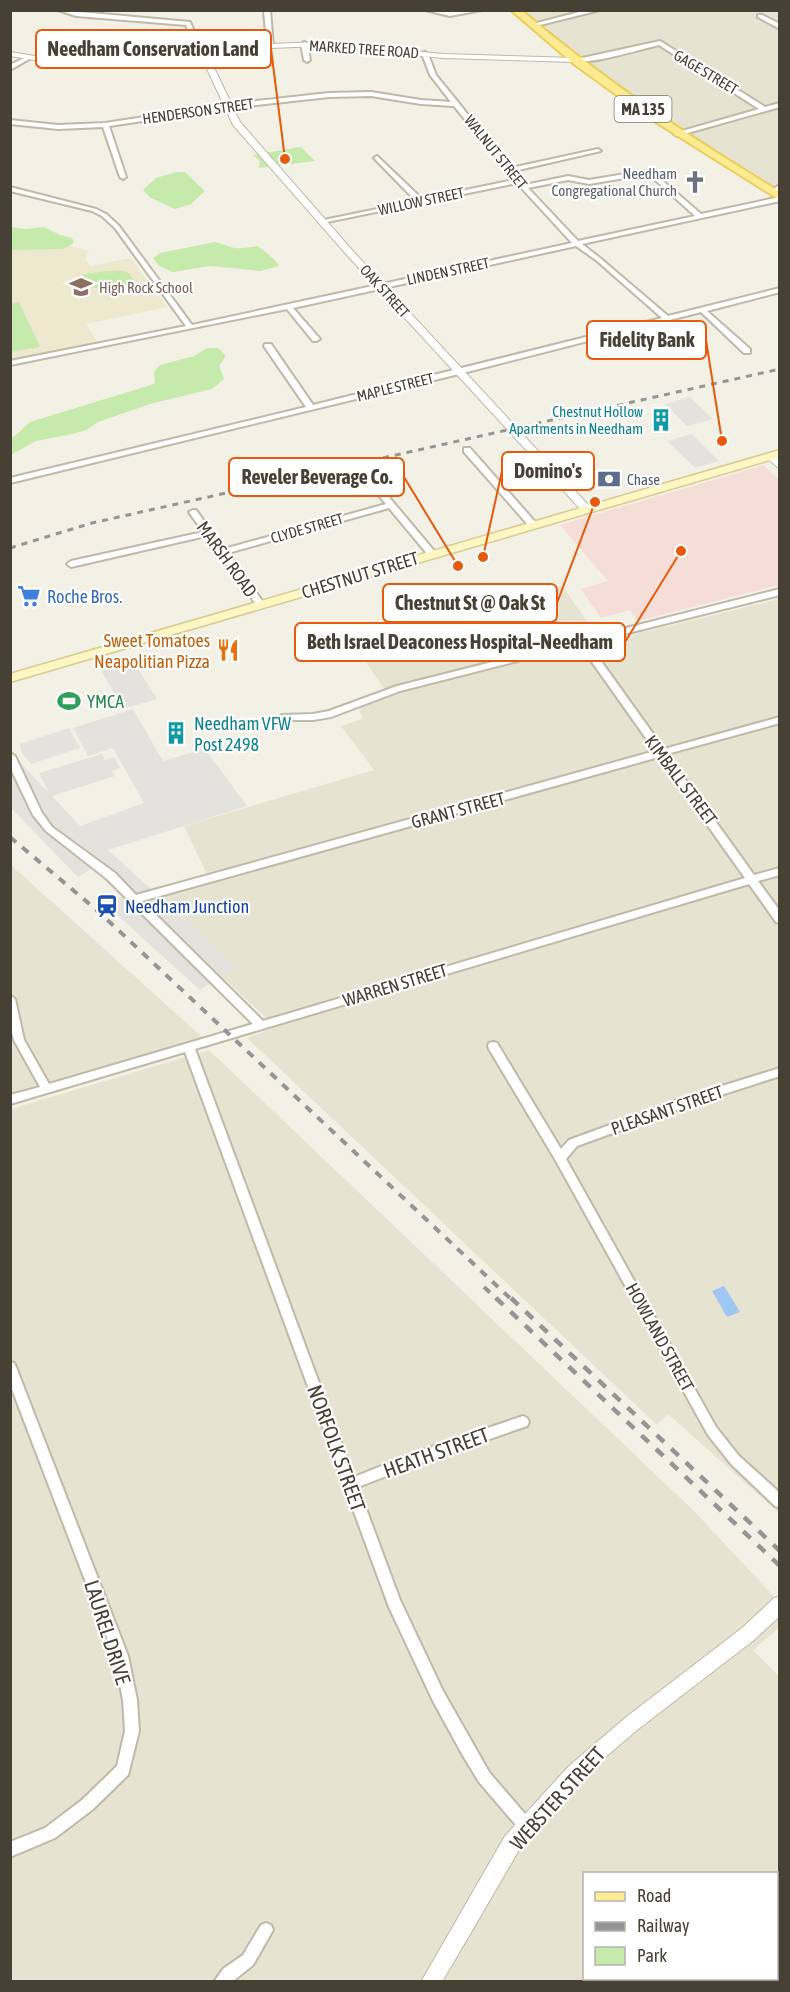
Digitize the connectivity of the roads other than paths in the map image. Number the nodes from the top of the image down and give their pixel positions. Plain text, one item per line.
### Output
1 (61, 10) edge
2 (267, 10) edge
3 (428, 10) edge
4 (479, 10) edge
5 (515, 10) edge
6 (597, 10) edge
7 (760, 16) dead end
8 (532, 25) junction
9 (780, 27) edge
10 (304, 44) junction
11 (270, 46) junction
12 (10, 54) edge
13 (425, 54) junction
14 (205, 56) junction
15 (28, 58) junction
16 (307, 60) dead end
17 (576, 60) junction
18 (10, 68) edge
19 (457, 104) junction
20 (780, 105) edge
21 (230, 106) junction
22 (764, 109) junction
23 (10, 122) edge
24 (105, 125) junction
25 (677, 134) junction
26 (598, 150) dead end
27 (377, 158) dead end
28 (510, 170) junction
29 (123, 177) dead end
30 (521, 183) junction
31 (10, 189) edge
32 (777, 194) edge
33 (421, 202) junction
34 (699, 216) junction
35 (324, 222) junction
36 (576, 243) junction
37 (382, 285) junction
38 (780, 290) edge
39 (288, 306) junction
40 (702, 310) junction
41 (666, 318) junction
42 (190, 327) junction
43 (316, 339) dead end
44 (268, 346) dead end
45 (747, 351) dead end
46 (10, 363) edge
47 (459, 372) junction
48 (311, 408) junction
49 (467, 450) dead end
50 (774, 455) edge
51 (780, 466) edge
52 (364, 473) dead end
53 (10, 481) edge
54 (392, 505) junction
55 (587, 510) junction
56 (193, 512) dead end
57 (533, 525) junction
58 (208, 533) junction
59 (223, 552) junction
60 (432, 554) junction
61 (71, 564) dead end
62 (780, 592) edge
63 (261, 605) junction
64 (583, 643) junction
65 (10, 678) edge
66 (285, 717) dead end
67 (780, 720) edge
68 (661, 754) junction
69 (10, 756) edge
70 (780, 872) edge
71 (752, 880) junction
72 (136, 899) junction
73 (780, 919) edge
74 (10, 999) edge
75 (262, 1026) junction
76 (493, 1046) dead end
77 (189, 1048) junction
78 (780, 1072) edge
79 (47, 1090) junction
80 (10, 1100) edge
81 (560, 1158) junction
82 (10, 1367) edge
83 (523, 1422) dead end
84 (351, 1484) junction
85 (780, 1502) edge
86 (780, 1605) edge
87 (526, 1826) junction
88 (10, 1850) edge
89 (266, 1930) dead end
90 (221, 1982) edge
91 (431, 1982) edge

1 - 14 street
2 - 11 street
3 - 4 street
5 - 8 main road, MA 135
6 - 8 street
7 - 9 street
8 - 17 main road, MA 135
10 - 11 street, MARKED TREE ROAD
10 - 13 street, MARKED TREE ROAD
10 - 16 street
11 - 14 street, MARKED TREE ROAD
12 - 15 street, MARKED TREE ROAD
13 - 17 street, MARKED TREE ROAD
13 - 19 street, WALNUT STREET
14 - 15 street, MARKED TREE ROAD
14 - 21 street, OAK STREET
15 - 18 street
17 - 22 street, GAGE STREET
17 - 25 main road, MA 135
19 - 21 street, HENDERSON STREET
19 - 28 street, WALNUT STREET
20 - 22 street
21 - 24 street, HENDERSON STREET
21 - 35 street, OAK STREET
22 - 25 street
23 - 24 street, HENDERSON STREET
24 - 29 street
25 - 32 main road, MA 135
26 - 28 street
27 - 33 street
28 - 30 street, WALNUT STREET
30 - 33 street, WILLOW STREET
30 - 34 street, WILLOW STREET
30 - 36 street, WALNUT STREET
31 - 42 street
32 - 34 street, LINDEN STREET
33 - 35 street, WILLOW STREET
34 - 36 street, LINDEN STREET
35 - 37 street, OAK STREET
36 - 37 street, LINDEN STREET
36 - 41 street, WALNUT STREET
37 - 39 street, LINDEN STREET
37 - 47 street, OAK STREET
38 - 40 street, MAPLE STREET
39 - 42 street, LINDEN STREET
39 - 43 street
40 - 41 street, MAPLE STREET
40 - 45 street
41 - 47 street, MAPLE STREET
42 - 46 street, LINDEN STREET
44 - 48 street
47 - 48 street, MAPLE STREET
47 - 55 street, OAK STREET
48 - 53 street, MAPLE STREET
49 - 57 street
50 - 51 street
50 - 55 main road, CHESTNUT STREET
52 - 54 street
54 - 59 street, CLYDE STREET
54 - 60 street
55 - 57 main road, CHESTNUT STREET
56 - 58 street, MARSH ROAD
57 - 60 main road, CHESTNUT STREET
58 - 59 street, MARSH ROAD
58 - 61 street
59 - 63 street, MARSH ROAD
60 - 63 main road, CHESTNUT STREET
62 - 64 street
63 - 65 main road, CHESTNUT STREET
64 - 66 street
64 - 68 street, KIMBALL STREET
67 - 68 street, GRANT STREET
68 - 71 street, KIMBALL STREET
68 - 72 street, GRANT STREET
69 - 72 street
70 - 71 street, WARREN STREET
71 - 73 street, KIMBALL STREET
71 - 75 street, WARREN STREET
72 - 75 street
74 - 79 street
75 - 77 street, WARREN STREET
76 - 81 street, HOWLAND STREET
77 - 79 street, WARREN STREET
77 - 84 street, NORFOLK STREET
78 - 81 street, PLEASANT STREET
79 - 80 street, WARREN STREET
81 - 85 street, HOWLAND STREET
82 - 88 street, LAUREL DRIVE
83 - 84 street, HEATH STREET
84 - 87 street, NORFOLK STREET
86 - 87 street, WEBSTER STREET
87 - 91 street, WEBSTER STREET
89 - 90 street

